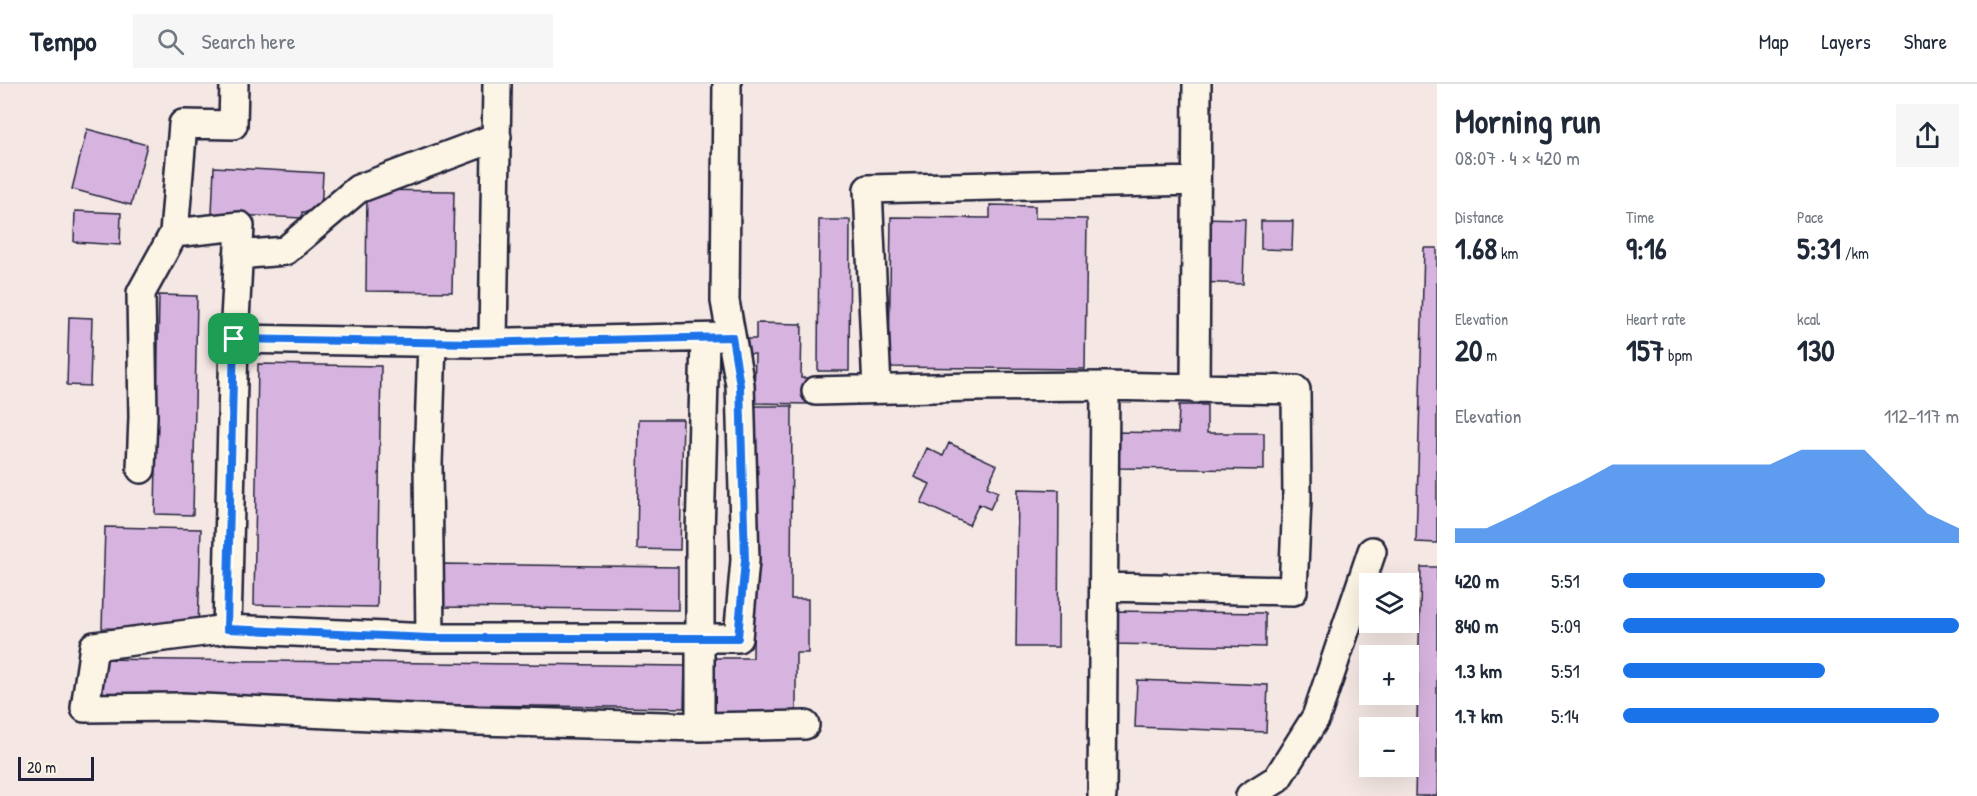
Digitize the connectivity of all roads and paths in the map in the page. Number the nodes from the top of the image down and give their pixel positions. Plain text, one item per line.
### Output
1 (234, 84) edge
2 (497, 84) edge
3 (727, 84) edge
4 (1197, 84) edge
5 (496, 137) junction
6 (1196, 181) junction
7 (174, 233) junction
8 (238, 255) junction
9 (732, 337) junction
10 (705, 338) junction
11 (234, 339) junction
12 (432, 342) junction
13 (493, 342) junction
14 (1105, 386) junction
15 (877, 389) junction
16 (1195, 389) junction
17 (816, 391) dead end
18 (141, 469) dead end
19 (1372, 551) dead end
20 (1104, 587) junction
21 (227, 629) junction
22 (430, 638) junction
23 (701, 638) junction
24 (805, 725) dead end
25 (700, 727) junction
26 (1102, 796) edge
27 (1250, 796) edge

1 - 7 lane
2 - 5 lane
3 - 9 lane
4 - 6 lane
5 - 8 lane
5 - 13 lane
6 - 15 lane
6 - 16 lane
7 - 8 lane
7 - 18 lane
8 - 11 lane
9 - 10 lane
9 - 23 lane
10 - 13 lane
10 - 23 lane
11 - 12 lane
11 - 21 lane
12 - 13 lane
12 - 22 lane
14 - 15 lane
14 - 16 lane
14 - 20 lane
15 - 17 lane
16 - 20 lane
19 - 27 lane
20 - 26 lane
21 - 22 lane
21 - 25 lane
22 - 23 lane
23 - 25 lane
24 - 25 lane

